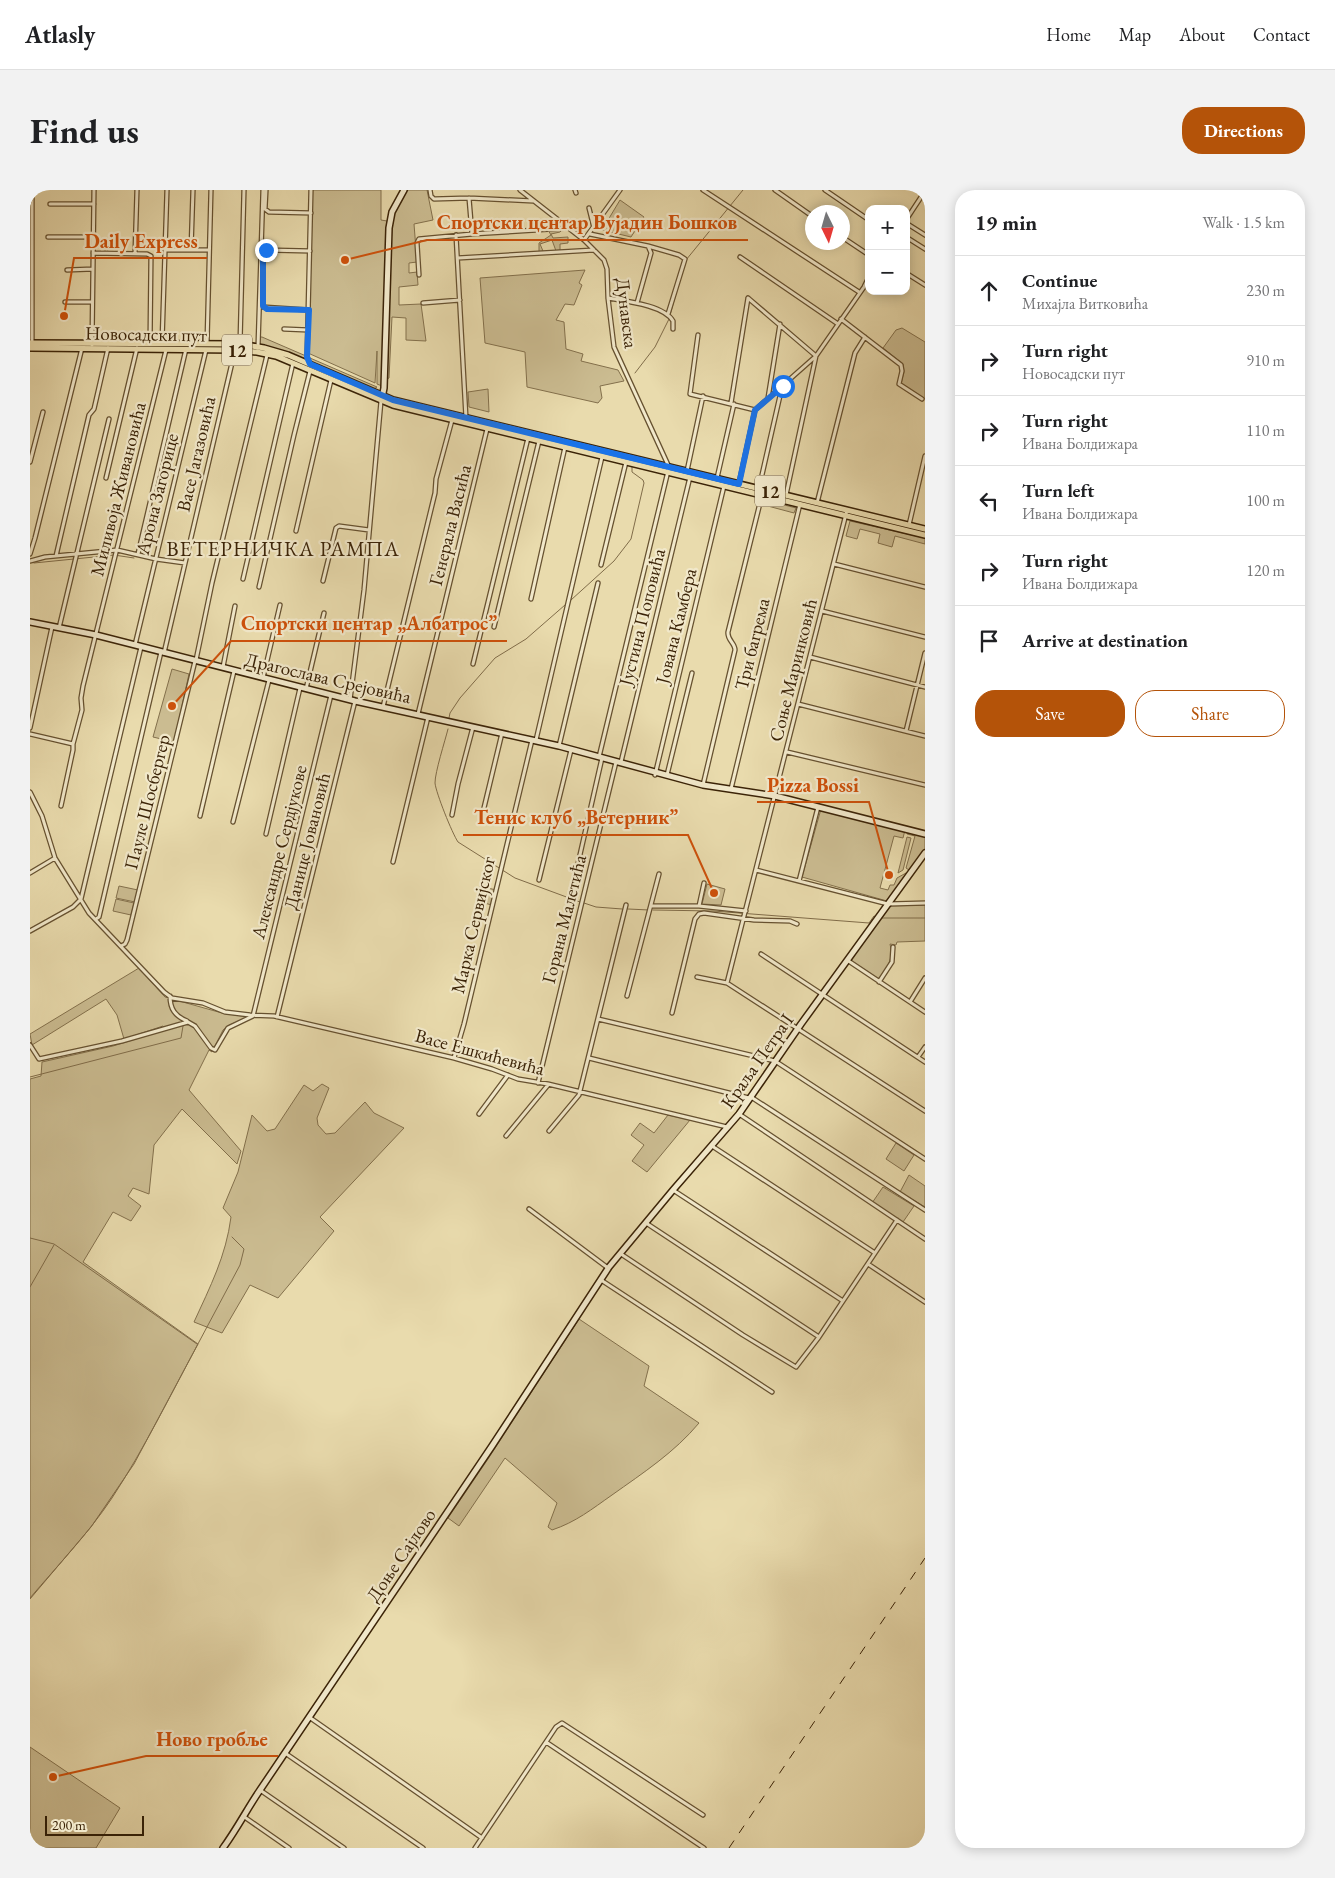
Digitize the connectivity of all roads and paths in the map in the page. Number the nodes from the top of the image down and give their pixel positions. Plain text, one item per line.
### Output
1 (32, 190) edge
2 (94, 190) edge
3 (137, 190) edge
4 (167, 190) edge
5 (193, 190) edge
6 (211, 190) edge
7 (244, 190) edge
8 (264, 190) edge
9 (311, 190) edge
10 (404, 190) edge
11 (430, 190) edge
12 (520, 190) edge
13 (620, 190) edge
14 (703, 190) edge
15 (775, 190) edge
16 (825, 190) edge
17 (925, 191) edge
18 (469, 198) junction
19 (920, 199) junction
20 (533, 201) junction
21 (925, 202) edge
22 (50, 204) dead end
23 (94, 204) junction
24 (590, 208) dead end
25 (805, 211) edge
26 (311, 213) junction
27 (910, 215) edge
28 (865, 217) edge
29 (910, 224) edge
30 (568, 228) junction
31 (594, 228) junction
32 (472, 234) junction
33 (590, 234) junction
34 (456, 235) junction
35 (925, 235) edge
36 (48, 237) dead end
37 (94, 237) junction
38 (584, 240) junction
39 (910, 240) edge
40 (850, 242) edge
41 (648, 246) junction
42 (925, 249) edge
43 (165, 250) junction
44 (191, 250) junction
45 (209, 250) junction
46 (595, 250) junction
47 (310, 251) junction
48 (865, 252) edge
49 (93, 253) junction
50 (135, 254) junction
51 (458, 258) junction
52 (740, 258) dead end
53 (93, 269) junction
54 (67, 270) dead end
55 (419, 275) dead end
56 (910, 276) edge
57 (865, 283) edge
58 (925, 285) edge
59 (859, 292) junction
60 (608, 298) junction
61 (460, 300) junction
62 (65, 302) dead end
63 (92, 302) junction
64 (423, 302) dead end
65 (636, 304) junction
66 (309, 310) junction
67 (668, 314) junction
68 (841, 319) junction
69 (780, 324) junction
70 (838, 324) junction
71 (284, 329) dead end
72 (673, 329) dead end
73 (308, 330) junction
74 (698, 335) dead end
75 (865, 337) junction
76 (150, 343) junction
77 (31, 344) edge
78 (240, 344) junction
79 (92, 345) junction
80 (164, 346) junction
81 (207, 347) junction
82 (258, 347) junction
83 (82, 348) junction
84 (108, 348) junction
85 (137, 348) junction
86 (186, 348) junction
87 (235, 350) junction
88 (267, 354) junction
89 (816, 356) junction
90 (307, 357) junction
91 (302, 362) junction
92 (293, 363) junction
93 (310, 364) junction
94 (310, 371) junction
95 (331, 380) junction
96 (783, 386) junction
97 (703, 396) junction
98 (768, 398) junction
99 (382, 399) junction
100 (922, 399) dead end
101 (733, 403) junction
102 (755, 410) junction
103 (43, 412) dead end
104 (466, 418) junction
105 (109, 420) dead end
106 (452, 420) junction
107 (487, 428) junction
108 (528, 438) junction
109 (539, 441) junction
110 (565, 447) junction
111 (602, 456) junction
112 (925, 456) edge
113 (30, 462) edge
114 (626, 462) junction
115 (668, 470) junction
116 (688, 475) junction
117 (106, 478) dead end
118 (717, 479) junction
119 (739, 484) junction
120 (724, 485) junction
121 (758, 489) junction
122 (762, 495) junction
123 (786, 495) junction
124 (817, 502) junction
125 (800, 504) junction
126 (846, 513) junction
127 (909, 525) junction
128 (925, 529) edge
129 (369, 530) junction
130 (296, 531) dead end
131 (925, 535) edge
132 (30, 554) edge
133 (117, 554) junction
134 (138, 554) junction
135 (56, 556) junction
136 (76, 557) junction
137 (156, 559) junction
138 (30, 561) edge
139 (184, 563) junction
140 (601, 564) dead end
141 (834, 564) junction
142 (243, 579) dead end
143 (323, 581) dead end
144 (598, 583) dead end
145 (925, 587) edge
146 (259, 588) dead end
147 (530, 600) dead end
148 (280, 605) dead end
149 (236, 606) dead end
150 (822, 611) junction
151 (324, 612) dead end
152 (30, 622) edge
153 (52, 627) junction
154 (494, 627) dead end
155 (59, 628) junction
156 (96, 635) junction
157 (925, 637) edge
158 (135, 645) junction
159 (142, 647) junction
160 (163, 652) junction
161 (925, 653) edge
162 (810, 657) junction
163 (196, 661) junction
164 (472, 664) dead end
165 (222, 668) junction
166 (234, 671) junction
167 (692, 672) dead end
168 (266, 679) junction
169 (918, 685) junction
170 (925, 687) edge
171 (303, 688) junction
172 (331, 695) junction
173 (353, 700) junction
174 (798, 704) junction
175 (383, 707) junction
176 (418, 715) junction
177 (428, 717) junction
178 (473, 726) junction
179 (30, 728) edge
180 (906, 731) junction
181 (502, 732) junction
182 (30, 734) edge
183 (925, 736) edge
184 (534, 740) junction
185 (73, 744) junction
186 (559, 746) junction
187 (571, 749) junction
188 (787, 752) junction
189 (600, 758) junction
190 (618, 762) junction
191 (655, 774) junction
192 (667, 776) junction
193 (925, 784) edge
194 (702, 785) junction
195 (731, 790) junction
196 (30, 792) edge
197 (775, 796) junction
198 (61, 806) dead end
199 (818, 806) junction
200 (483, 812) dead end
201 (452, 815) dead end
202 (200, 816) dead end
203 (233, 822) dead end
204 (266, 834) dead end
205 (925, 834) edge
206 (925, 852) edge
207 (55, 858) junction
208 (393, 862) dead end
209 (756, 870) junction
210 (30, 873) edge
211 (659, 874) dead end
212 (539, 880) dead end
213 (574, 881) dead end
214 (799, 881) junction
215 (704, 883) dead end
216 (81, 899) junction
217 (925, 903) edge
218 (888, 904) junction
219 (626, 905) dead end
220 (651, 906) junction
221 (698, 906) junction
222 (746, 911) junction
223 (744, 918) junction
224 (96, 920) junction
225 (797, 924) dead end
226 (30, 931) edge
227 (121, 946) junction
228 (894, 947) dead end
229 (761, 954) dead end
230 (846, 960) junction
231 (697, 977) dead end
232 (925, 978) edge
233 (879, 982) junction
234 (727, 983) junction
235 (822, 994) junction
236 (170, 996) junction
237 (627, 996) dead end
238 (910, 1002) junction
239 (672, 1012) dead end
240 (925, 1012) edge
241 (254, 1015) junction
242 (277, 1017) junction
243 (598, 1019) junction
244 (188, 1022) junction
245 (798, 1028) junction
246 (30, 1045) edge
247 (925, 1047) edge
248 (918, 1057) junction
249 (454, 1058) junction
250 (589, 1058) junction
251 (775, 1061) junction
252 (925, 1062) edge
253 (508, 1075) junction
254 (538, 1083) junction
255 (548, 1084) junction
256 (580, 1093) junction
257 (750, 1098) junction
258 (925, 1112) edge
259 (479, 1114) dead end
260 (739, 1114) junction
261 (728, 1127) junction
262 (549, 1131) dead end
263 (506, 1136) dead end
264 (712, 1146) junction
265 (925, 1159) edge
266 (672, 1190) junction
267 (529, 1209) dead end
268 (925, 1210) edge
269 (897, 1220) junction
270 (645, 1223) junction
271 (925, 1239) edge
272 (620, 1253) junction
273 (875, 1253) junction
274 (868, 1264) junction
275 (608, 1268) junction
276 (602, 1279) junction
277 (843, 1301) junction
278 (925, 1302) edge
279 (819, 1337) junction
280 (772, 1392) dead end
281 (309, 1717) junction
282 (546, 1742) junction
283 (284, 1752) junction
284 (260, 1790) junction
285 (703, 1815) dead end
286 (243, 1816) junction
287 (482, 1838) junction
288 (223, 1848) edge
289 (289, 1848) edge
290 (344, 1848) edge
291 (423, 1848) edge
292 (476, 1848) edge
293 (704, 1848) edge

1 - 77 street
2 - 23 street
3 - 50 street
4 - 43 street, Миливоја Живановића
5 - 44 street
6 - 45 street, Арона Загорице
7 - 78 street
8 - 26 street
8 - 82 street
9 - 26 street
10 - 99 street
11 - 18 street
12 - 20 street, Дунавска
13 - 31 street
14 - 59 street
15 - 25 street
16 - 28 street
17 - 19 street
18 - 20 street
18 - 32 street
19 - 21 street
19 - 27 street
20 - 30 street, Дунавска
22 - 23 street
23 - 37 street
24 - 31 street
26 - 47 street
29 - 35 street
30 - 32 street
30 - 38 street, Дунавска
31 - 33 street
32 - 34 street
33 - 38 street
33 - 41 street
34 - 51 street
34 - 55 street
36 - 37 street
37 - 49 street
38 - 46 street, Дунавска
39 - 42 street
40 - 48 street
41 - 65 street, Дунавска
41 - 67 street
43 - 44 street
43 - 80 street, Миливоја Живановића
44 - 45 street
45 - 81 street, Арона Загорице
46 - 51 street
46 - 60 street, Дунавска
47 - 66 street
47 - 66 street
49 - 50 street
49 - 53 street
50 - 76 street
51 - 61 street
52 - 70 street
53 - 54 street
53 - 63 street
56 - 58 street
57 - 59 street
59 - 68 street
60 - 65 street
60 - 115 street, Дунавска
61 - 64 street
61 - 104 street
62 - 63 street
63 - 79 street
65 - 67 street
66 - 73 street
67 - 72 street
68 - 70 street
68 - 75 street
69 - 89 street
69 - 98 street
69 - 101 street
70 - 89 street
71 - 73 street
73 - 90 street
74 - 97 street
75 - 100 street
75 - 124 street
76 - 79 main road, Новосадски пут / 12
76 - 80 main road, Новосадски пут / 12
77 - 79 main road, Новосадски пут / 12
77 - 83 main road, Новосадски пут / 12
78 - 81 main road, Новосадски пут / 12
78 - 82 main road, Новосадски пут / 12
79 - 83 main road, Новосадски пут / 12
79 - 84 main road, Новосадски пут / 12
80 - 81 main road, Новосадски пут / 12
80 - 85 main road, Новосадски пут / 12
80 - 86 main road, Новосадски пут / 12
80 - 133 street, Миливоја Живановића
81 - 86 main road, Новосадски пут / 12
81 - 87 main road, Новосадски пут / 12
81 - 137 street, Арона Загорице
82 - 91 main road, Новосадски пут / 12
83 - 132 street
84 - 85 main road, Новосадски пут / 12
84 - 135 street
85 - 117 street
86 - 134 street
87 - 88 main road, Новосадски пут / 12
87 - 139 street, Васе Јагазовића
88 - 92 main road, Новосадски пут / 12
88 - 163 street, Пауле Шосбергер
89 - 96 street
89 - 123 street
90 - 91 street
90 - 93 street
91 - 93 main road, Новосадски пут / 12
92 - 94 main road, Новосадски пут / 12
92 - 142 street
93 - 99 main road, Новосадски пут / 12
94 - 95 main road, Новосадски пут / 12
94 - 146 street
95 - 99 main road, Новосадски пут / 12
95 - 130 street
96 - 98 street
96 - 121 street
97 - 101 street
97 - 116 street, Јустина Поповића
98 - 102 street
99 - 104 main road, Новосадски пут / 12
99 - 106 main road, Новосадски пут / 12
99 - 129 street, Данице Јовановић
101 - 102 street
101 - 118 street
102 - 119 street
103 - 113 street
104 - 115 main road, Новосадски пут / 12
105 - 136 street
106 - 107 main road, Новосадски пут / 12
106 - 175 street
107 - 108 main road, Новосадски пут / 12
107 - 176 street, Генерала Васића
108 - 109 main road, Новосадски пут / 12
108 - 164 street
109 - 110 main road, Новосадски пут / 12
109 - 154 street
110 - 111 main road, Новосадски пут / 12
110 - 147 street
111 - 114 main road, Новосадски пут / 12
111 - 184 street, Марка Сервијског
112 - 127 street
114 - 115 main road, Новосадски пут / 12
114 - 140 street
115 - 116 main road, Новосадски пут / 12
115 - 189 street
116 - 118 main road, Новосадски пут / 12
116 - 120 main road, Новосадски пут / 12
116 - 190 street, Јустина Поповића
118 - 119 main road, Новосадски пут / 12
119 - 121 main road, Новосадски пут / 12
120 - 122 main road, Новосадски пут / 12
120 - 191 street, Јована Камбера
121 - 123 main road, Новосадски пут / 12
122 - 125 main road, Новосадски пут / 12
122 - 194 street
123 - 124 main road, Новосадски пут / 12
124 - 126 main road, Новосадски пут / 12
125 - 126 main road, Новосадски пут / 12
125 - 195 street, Три багрема
126 - 127 main road, Новосадски пут / 12
126 - 131 main road, Новосадски пут / 12
126 - 141 street, Соње Маринковић
127 - 128 main road, Новосадски пут / 12
129 - 143 street
129 - 173 street, Данице Јовановић
133 - 134 street
133 - 136 street
133 - 156 street, Миливоја Живановића
134 - 137 street
135 - 136 street
135 - 138 street
136 - 155 street
137 - 139 street
137 - 158 street, Арона Загорице
139 - 160 street, Васе Јагазовића
141 - 145 street
141 - 150 street, Соње Маринковић
144 - 186 street
148 - 168 street
149 - 165 street
150 - 157 street
150 - 162 street, Соње Маринковић
151 - 171 street
152 - 153 street, Драгослава Срејовића
153 - 155 street, Драгослава Срејовића
153 - 179 street
155 - 156 street, Драгослава Срејовића
156 - 158 street, Драгослава Срејовића
156 - 185 street, Миливоја Живановића
158 - 159 street, Драгослава Срејовића
159 - 160 street, Драгослава Срејовића
159 - 216 street
160 - 163 street, Драгослава Срејовића
160 - 224 street, Васе Јагазовића
161 - 169 street
162 - 169 street
162 - 174 street, Соње Маринковић
163 - 165 street, Драгослава Срејовића
163 - 227 street, Пауле Шосбергер
165 - 166 street, Драгослава Срејовића
166 - 168 street, Драгослава Срејовића
166 - 202 street
167 - 192 street
168 - 171 street, Драгослава Срејовића
168 - 203 street
169 - 170 street
169 - 180 street
171 - 172 street, Драгослава Срејовића
171 - 204 street
172 - 173 street, Драгослава Срејовића
172 - 241 street, Александре Сердјукове
173 - 175 street, Драгослава Срејовића
173 - 242 street, Данице Јовановић
174 - 180 street
174 - 188 street, Соње Маринковић
175 - 176 street, Драгослава Срејовића
176 - 177 street, Драгослава Срејовића
177 - 178 street, Драгослава Срејовића
177 - 208 street
178 - 181 street, Драгослава Срејовића
178 - 201 street
180 - 183 street
181 - 184 street, Драгослава Срејовића
181 - 200 street
182 - 185 street
184 - 186 street, Драгослава Срејовића
184 - 249 street, Марка Сервијског
185 - 198 street, Миливоја Живановића
186 - 187 street, Драгослава Срејовића
187 - 189 street, Драгослава Срејовића
187 - 212 street
188 - 193 street
188 - 197 street, Соње Маринковић
189 - 190 street, Драгослава Срејовића
189 - 213 street
190 - 191 street, Драгослава Срејовића
190 - 254 street, Горана Малетића
191 - 192 street, Драгослава Срејовића
192 - 194 street, Драгослава Срејовића
194 - 195 street, Драгослава Срејовића
195 - 197 street, Драгослава Срејовића
196 - 207 street
197 - 199 street, Драгослава Срејовића
197 - 209 street, Соње Маринковић
199 - 205 street, Драгослава Срејовића
199 - 214 street
206 - 218 street, Краља Петра I
207 - 210 street
207 - 216 street
209 - 214 street
209 - 222 street, Соње Маринковић
211 - 220 street
214 - 218 street
215 - 221 street
216 - 224 street
216 - 226 street
217 - 218 street
218 - 230 street, Краља Петра I
219 - 243 street
220 - 221 street
220 - 237 street
221 - 222 street
222 - 223 street, Соње Маринковић
223 - 225 street
223 - 234 street, Соње Маринковић
223 - 239 street
224 - 227 street
227 - 236 street
228 - 233 street
229 - 235 street
230 - 233 street
230 - 235 street, Краља Петра I
231 - 234 street
232 - 238 street
233 - 238 street
234 - 245 street
235 - 245 street, Краља Петра I
235 - 248 street
236 - 241 street, Васе Ешкићевића
236 - 244 street
238 - 240 street
241 - 242 street, Васе Ешкићевића
241 - 244 street
242 - 249 street, Васе Ешкићевића
243 - 250 street
243 - 251 street
244 - 246 street
245 - 251 street, Краља Петра I
245 - 258 street
247 - 248 street
248 - 252 street
249 - 253 street, Васе Ешкићевића
250 - 256 street
250 - 257 street
251 - 257 street, Краља Петра I
251 - 265 street
253 - 254 street, Васе Ешкићевића
253 - 259 street
254 - 255 street, Васе Ешкићевића
255 - 256 street, Васе Ешкићевића
255 - 263 street
256 - 261 street, Васе Ешкићевића
256 - 262 street
257 - 260 street, Краља Петра I
257 - 268 street
260 - 261 street, Краља Петра I
260 - 269 street
261 - 264 street, Краља Петра I
264 - 266 street, Краља Петра I
264 - 273 street
266 - 270 street, Краља Петра I
266 - 277 street
267 - 275 street
269 - 271 street
269 - 273 street
270 - 272 street, Краља Петра I
270 - 279 street
272 - 275 street, Краља Петра I
272 - 279 street
273 - 274 street
274 - 277 street
274 - 278 street
275 - 276 street, Краља Петра I
276 - 280 street
276 - 281 street, Доње Сајлово
277 - 279 street
281 - 283 street, Доње Сајлово
281 - 287 street
282 - 285 street
282 - 287 street
282 - 293 street
283 - 284 street, Доње Сајлово
283 - 291 street
284 - 286 street, Доње Сајлово
284 - 290 street
286 - 288 street, Доње Сајлово
286 - 289 street
287 - 292 street

